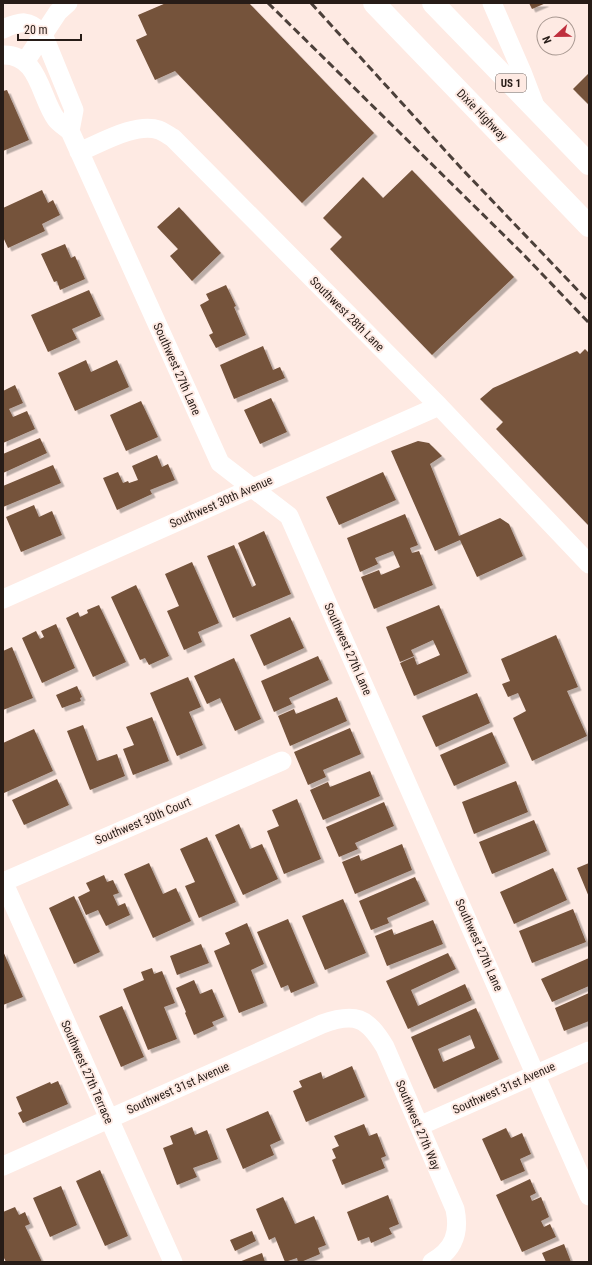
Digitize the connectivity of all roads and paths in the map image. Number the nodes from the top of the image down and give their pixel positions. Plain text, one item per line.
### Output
1 (68, 3) edge
2 (374, 3) edge
3 (433, 3) edge
4 (492, 3) edge
5 (3, 29) edge
6 (43, 34) junction
7 (3, 55) edge
8 (24, 62) junction
9 (536, 110) junction
10 (70, 131) junction
11 (79, 152) junction
12 (589, 164) edge
13 (589, 226) edge
14 (439, 406) junction
15 (253, 488) junction
16 (589, 564) edge
17 (3, 600) edge
18 (282, 761) dead end
19 (3, 881) edge
20 (356, 1019) joint
21 (589, 1051) edge
22 (536, 1074) junction
23 (108, 1119) junction
24 (419, 1126) junction
25 (3, 1166) edge
26 (589, 1196) edge
27 (173, 1262) edge
28 (432, 1262) edge

1 - 6 street
2 - 13 highway, Dixie Highway
3 - 9 highway, US 1
4 - 9 street
5 - 6 street
6 - 8 street
6 - 10 street
7 - 8 street
8 - 10 street, Southwest 27th Lane
9 - 12 highway, US 1
10 - 11 street, Southwest 27th Lane
11 - 14 street, Southwest 28th Lane
11 - 15 street, Southwest 27th Lane
14 - 15 street, Southwest 30th Avenue
14 - 16 street, Southwest 28th Lane
15 - 17 street, Southwest 30th Avenue
15 - 22 street, Southwest 27th Lane
18 - 19 street, Southwest 30th Court
19 - 23 street, Southwest 27th Terrace
20 - 23 street, Southwest 31st Avenue
20 - 24 street, Southwest 27th Way
21 - 22 street, Southwest 31st Avenue
22 - 24 street, Southwest 31st Avenue
22 - 26 street, Southwest 27th Lane
23 - 25 street, Southwest 31st Avenue
23 - 27 street, Southwest 27th Terrace
24 - 28 street, Southwest 27th Way

